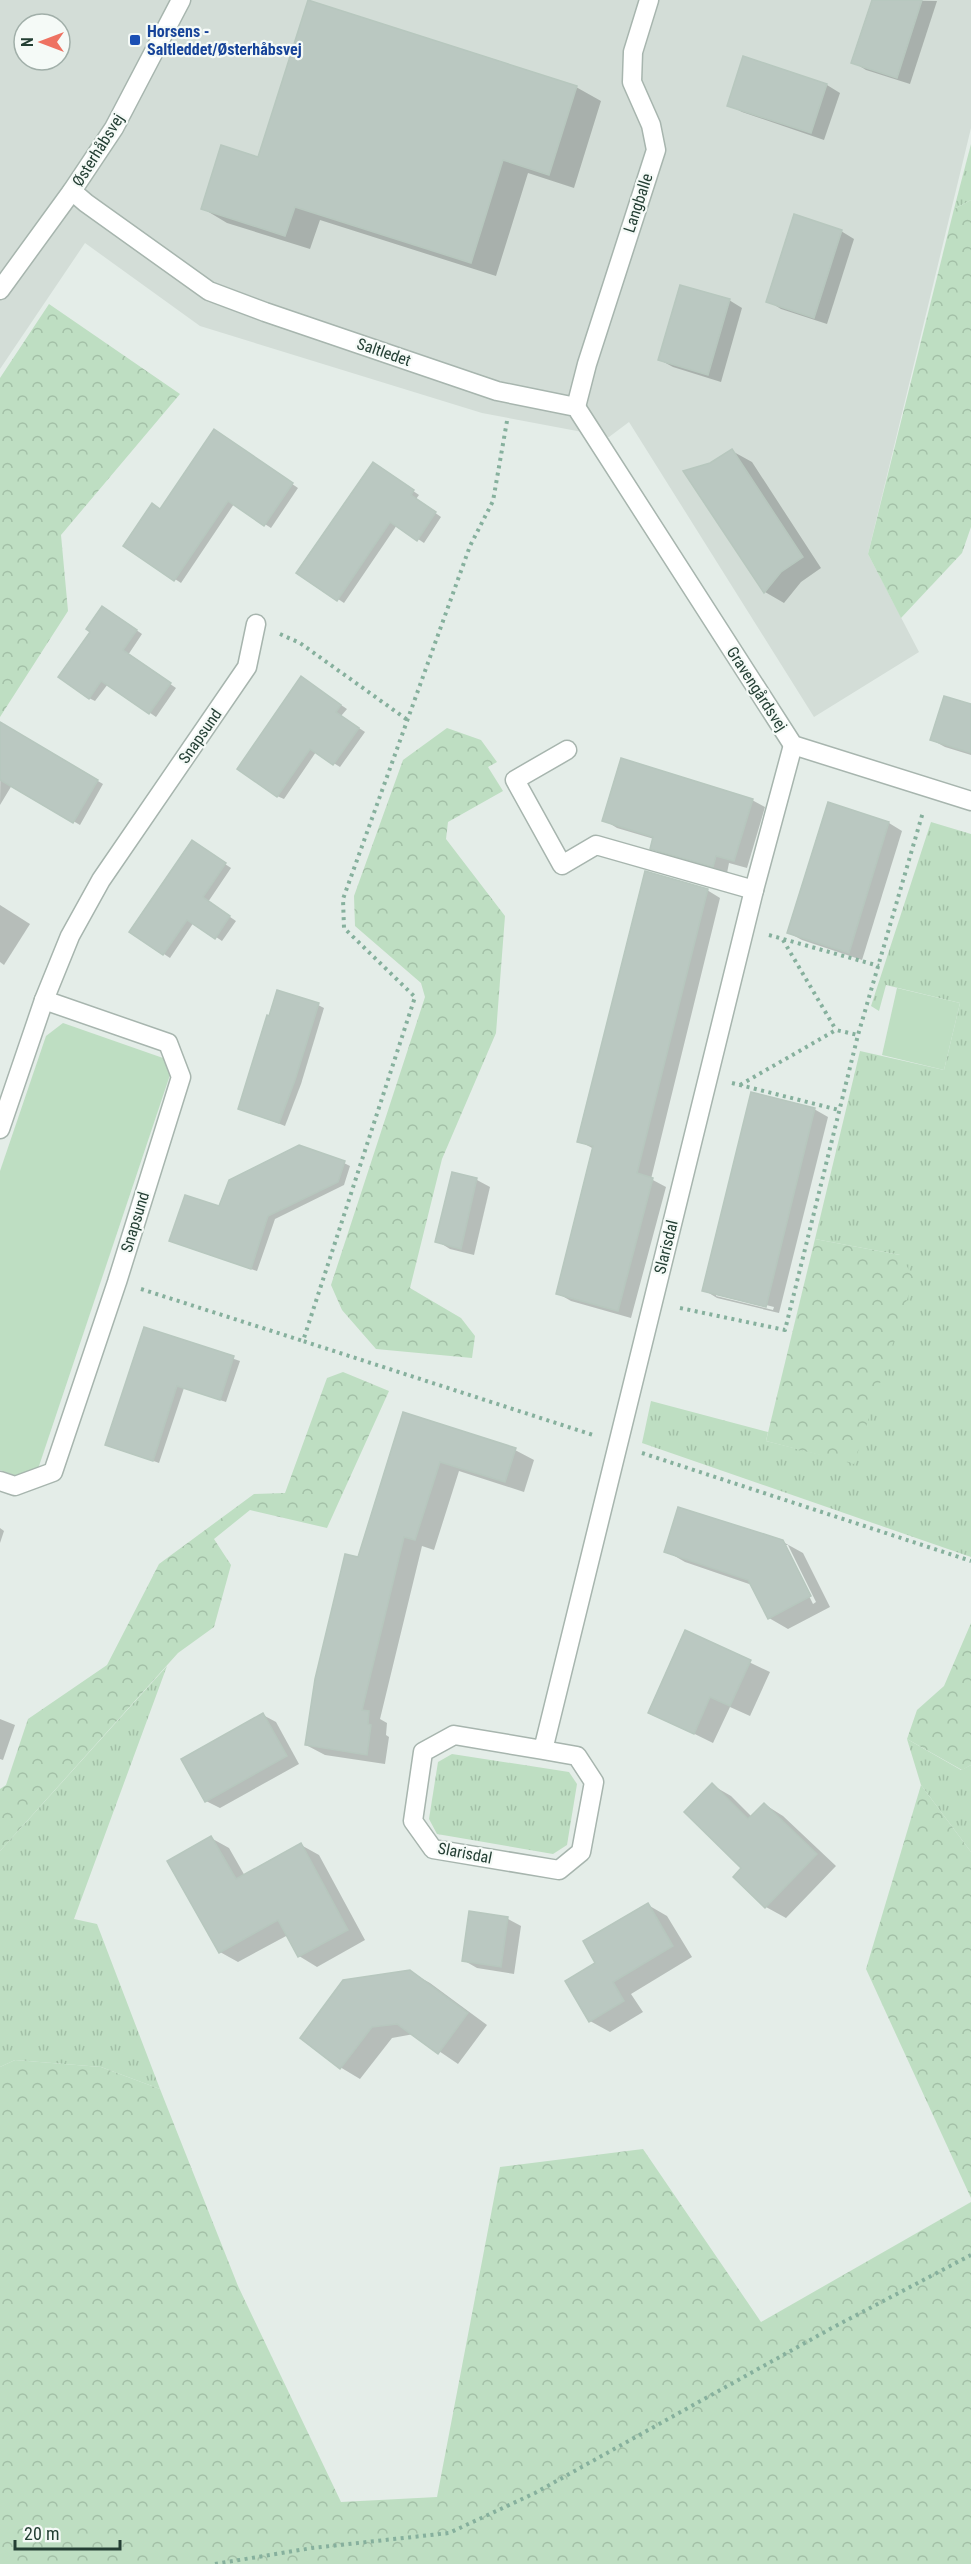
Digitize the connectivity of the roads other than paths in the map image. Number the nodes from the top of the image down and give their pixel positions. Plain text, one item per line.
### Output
1 (181, 0) edge
2 (649, 0) edge
3 (72, 191) junction
4 (0, 290) edge
5 (576, 407) junction
6 (256, 624) road end
7 (793, 744) junction
8 (567, 750) dead end
9 (971, 801) edge
10 (754, 890) junction
11 (44, 1000) junction
12 (0, 1129) edge
13 (0, 1481) edge
14 (543, 1750) junction

1 - 3 street, Østerhåbsvej
2 - 5 street, Langballe
3 - 4 street, Østerhåbsvej
3 - 5 street, Saltledet
5 - 7 street, Gravengårdsvej
6 - 11 street, Snapsund
7 - 9 street, Gravengårdsvej
7 - 10 street, Slarisdal
8 - 10 street
10 - 14 street, Slarisdal
11 - 12 street, Snapsund
11 - 13 street, Snapsund
14 - 14 street, Slarisdal

